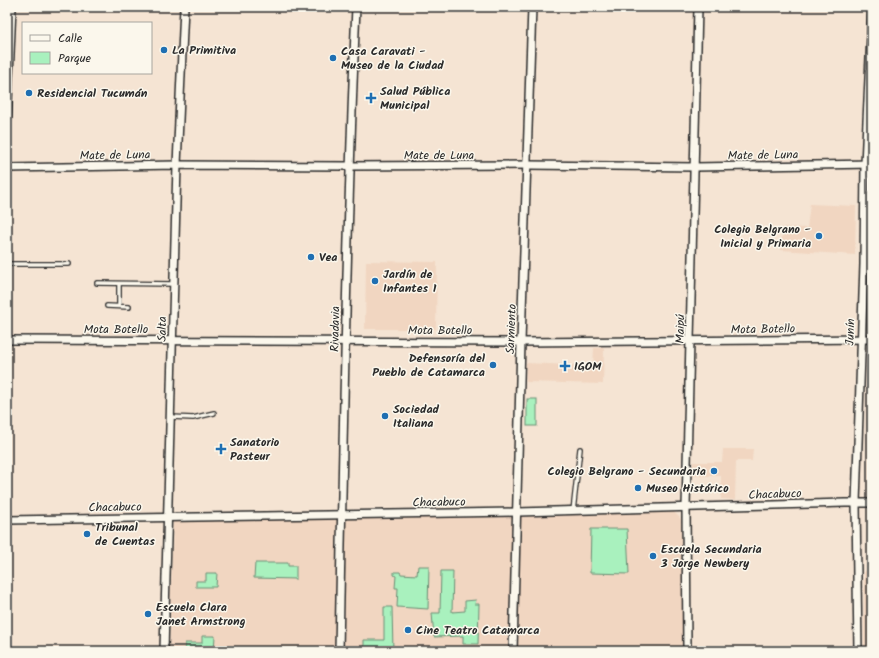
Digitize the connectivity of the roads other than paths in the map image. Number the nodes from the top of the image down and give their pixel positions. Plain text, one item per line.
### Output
1 (12, 7) edge
2 (184, 7) edge
3 (356, 7) edge
4 (532, 7) edge
5 (698, 7) edge
6 (872, 14) edge
7 (7, 123) edge
8 (177, 164) junction
9 (868, 164) edge
10 (528, 165) junction
11 (349, 166) junction
12 (695, 167) junction
13 (7, 168) edge
14 (7, 264) edge
15 (69, 264) dead end
16 (97, 283) dead end
17 (120, 284) junction
18 (174, 284) junction
19 (107, 306) dead end
20 (120, 306) junction
21 (129, 307) dead end
22 (861, 339) junction
23 (872, 339) edge
24 (7, 340) edge
25 (173, 340) junction
26 (346, 340) junction
27 (691, 341) junction
28 (521, 342) junction
29 (214, 413) dead end
30 (171, 417) junction
31 (580, 449) dead end
32 (856, 503) junction
33 (872, 504) edge
34 (686, 507) junction
35 (573, 511) junction
36 (518, 512) junction
37 (342, 514) junction
38 (168, 517) junction
39 (7, 520) edge
40 (164, 651) edge
41 (338, 651) edge
42 (514, 651) edge
43 (687, 651) edge
44 (858, 651) edge

1 - 7 street
2 - 8 street, Salta
3 - 11 street, Rivadavia
4 - 10 street, Sarmiento
5 - 12 street, Maipú
6 - 9 street, Junín
8 - 11 street, Mate de Luna
8 - 13 street, Mate de Luna
8 - 18 street, Salta
9 - 12 street, Mate de Luna
9 - 22 street, Junín
10 - 11 street, Mate de Luna
10 - 12 street, Mate de Luna
10 - 28 street, Sarmiento
11 - 26 street, Rivadavia
12 - 27 street, Maipú
14 - 15 lane
16 - 17 lane
17 - 18 lane
17 - 20 lane
18 - 25 street, Salta
19 - 20 lane
20 - 21 lane
22 - 23 street, Mota Botello
22 - 27 street, Mota Botello
22 - 32 street, Junín
24 - 25 street, Mota Botello
25 - 26 street, Mota Botello
25 - 30 street, Salta
26 - 28 street, Mota Botello
26 - 37 street, Rivadavia
27 - 28 street, Mota Botello
27 - 34 street, Maipú
28 - 36 street, Sarmiento
29 - 30 lane
30 - 38 street, Salta
31 - 35 lane
32 - 33 street, Chacabuco
32 - 34 street, Chacabuco
32 - 44 street, Junín
34 - 35 street, Chacabuco
34 - 43 street, Maipú
35 - 36 street, Chacabuco
36 - 37 street, Chacabuco
36 - 42 street, Sarmiento
37 - 38 street, Chacabuco
37 - 41 street, Rivadavia
38 - 39 street, Chacabuco
38 - 40 street, Salta

